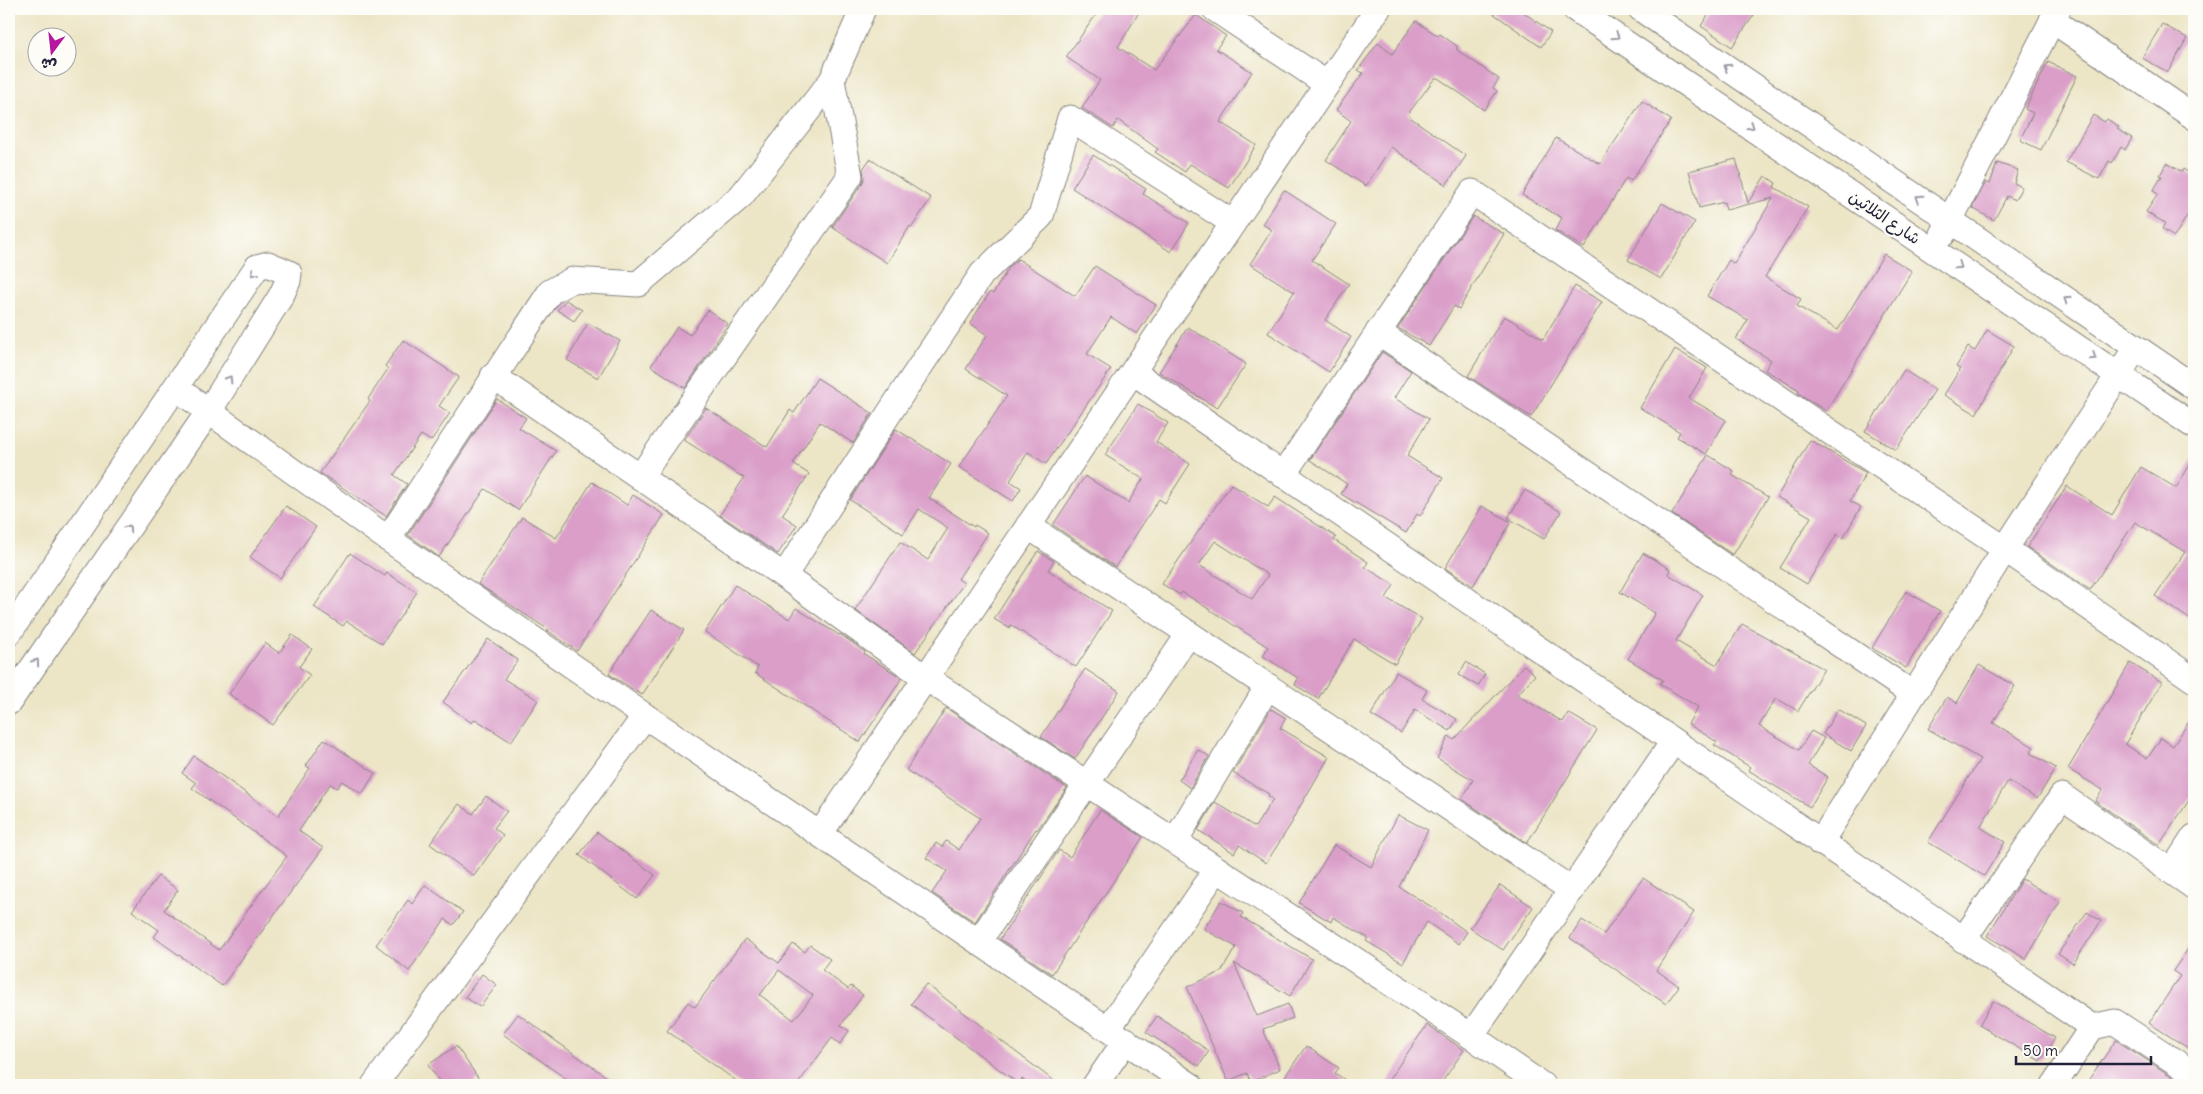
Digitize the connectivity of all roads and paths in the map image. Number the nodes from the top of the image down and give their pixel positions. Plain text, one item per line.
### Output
1 (863, 9) edge
2 (1215, 9) edge
3 (1378, 9) edge
4 (1576, 9) edge
5 (1641, 9) edge
6 (2055, 14) edge
7 (832, 80) junction
8 (1327, 84) junction
9 (2194, 117) edge
10 (1950, 220) junction
11 (1233, 223) junction
12 (1934, 249) junction
13 (1378, 332) junction
14 (2137, 348) junction
15 (1133, 372) junction
16 (2118, 374) junction
17 (493, 376) junction
18 (2194, 387) edge
19 (176, 388) junction
20 (209, 411) junction
21 (2194, 426) edge
22 (1283, 475) junction
23 (640, 477) junction
24 (1028, 526) junction
25 (388, 539) junction
26 (2005, 549) junction
27 (784, 576) junction
28 (9, 633) edge
29 (1189, 634) junction
30 (926, 678) junction
31 (2194, 680) edge
32 (1268, 686) junction
33 (1913, 694) junction
34 (9, 702) edge
35 (645, 716) junction
36 (1673, 742) junction
37 (1087, 784) junction
38 (820, 834) junction
39 (2194, 837) edge
40 (1175, 841) junction
41 (1820, 843) junction
42 (1217, 869) junction
43 (2172, 871) junction
44 (2194, 887) edge
45 (1572, 890) junction
46 (1963, 940) junction
47 (978, 941) junction
48 (2092, 1027) junction
49 (1117, 1034) junction
50 (1471, 1036) junction
51 (2194, 1074) edge
52 (374, 1085) edge
53 (1095, 1085) edge
54 (1190, 1085) edge
55 (1542, 1085) edge
56 (2054, 1085) edge

1 - 7 street
2 - 8 street
3 - 8 street
4 -> 12 street, شارع الثلاثين
10 -> 5 street
6 - 9 street
6 - 10 street
7 - 17 street
7 - 23 street
8 - 11 street
10 - 12 street
14 -> 10 street
11 - 15 street
11 - 27 street
12 -> 16 street, شارع الثلاثين
13 - 22 street
13 - 26 street
13 - 33 street
14 - 16 street
14 - 18 street
15 - 22 street
15 - 24 street
16 - 21 street, شارع الثلاثين
16 - 26 street
17 - 23 street
17 - 25 street
19 - 20 street
20 -> 19 street
19 - 28 street
20 - 25 street
34 -> 20 street
22 - 36 street
23 - 27 street
24 - 29 street
24 - 30 street
25 - 35 street
26 - 31 street
26 - 33 street
27 - 30 street
29 - 32 street
29 - 37 street
30 - 37 street
30 - 38 street
32 - 40 street
32 - 45 street
33 - 41 street
35 - 38 street
35 - 52 street
36 - 41 street
36 - 45 street
37 - 40 street
37 - 47 street
38 - 47 street
39 - 43 street
40 - 42 street
41 - 46 street
42 - 49 street
42 - 50 street
43 - 44 street
43 - 46 street
45 - 50 street
46 - 48 street
47 - 49 street
48 - 51 street
48 - 56 street
49 - 53 street
49 - 54 street
50 - 55 street

